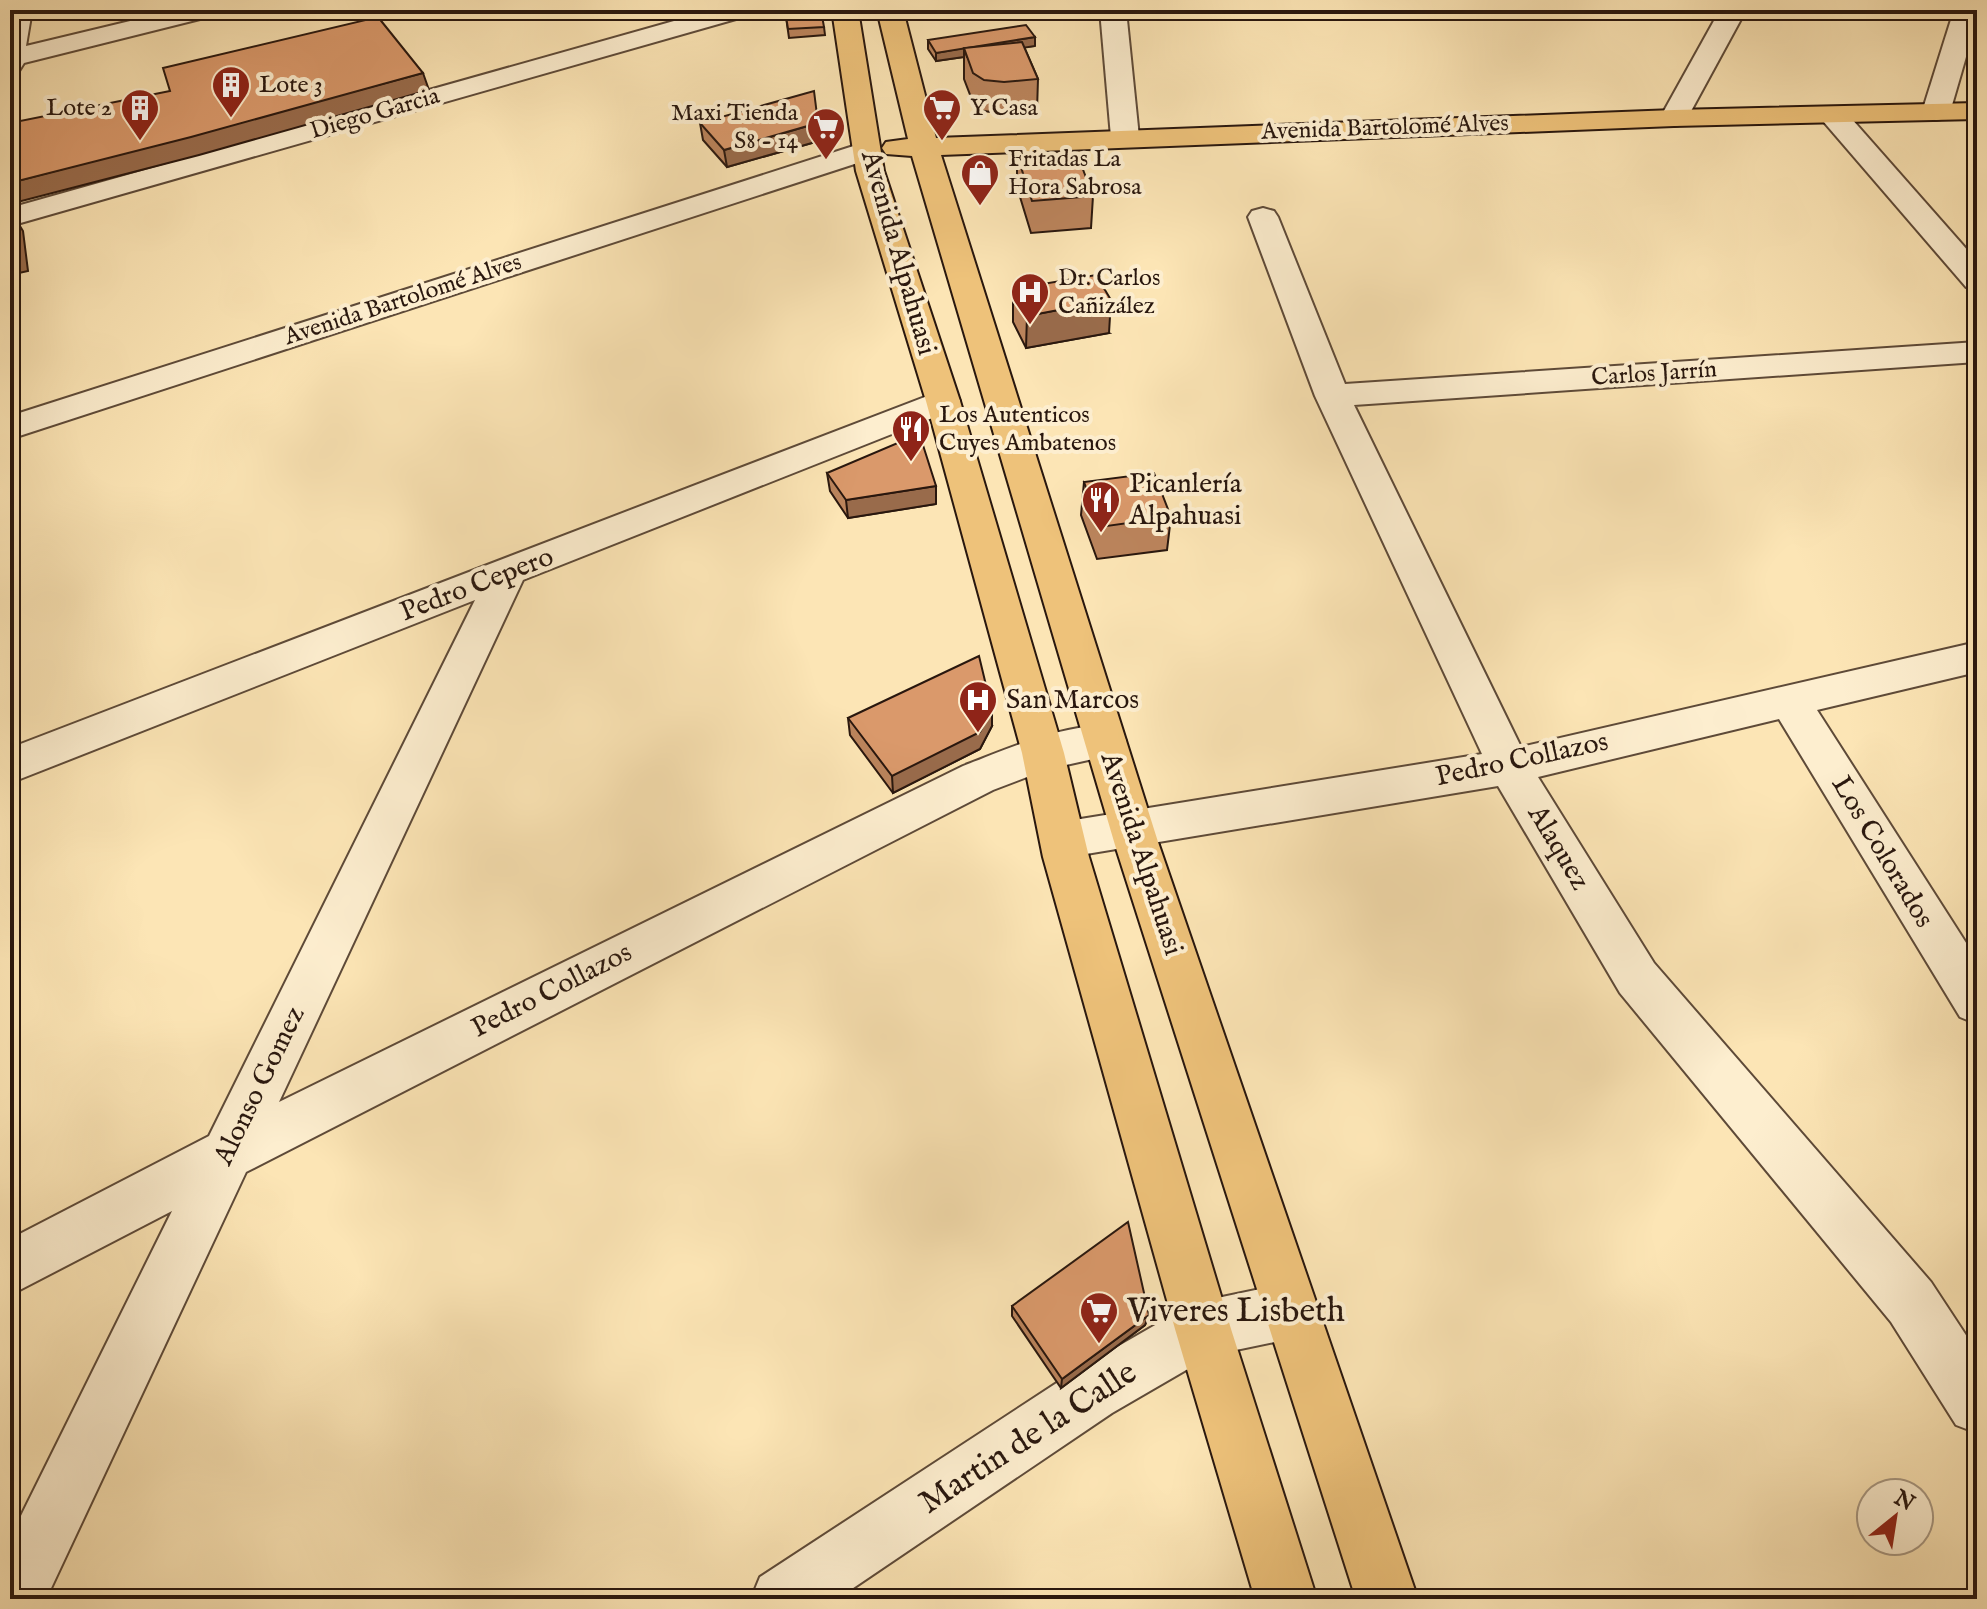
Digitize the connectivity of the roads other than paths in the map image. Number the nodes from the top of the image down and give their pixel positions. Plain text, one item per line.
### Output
1 (19, 10) edge
2 (207, 10) edge
3 (741, 10) edge
4 (845, 10) edge
5 (890, 10) edge
6 (1113, 10) edge
7 (1733, 10) edge
8 (1967, 10) edge
9 (11, 60) edge
10 (1977, 111) edge
11 (1936, 112) junction
12 (1833, 115) junction
13 (1674, 118) junction
14 (1125, 137) junction
15 (1977, 137) edge
16 (1855, 140) junction
17 (926, 155) junction
18 (868, 161) junction
19 (10, 217) edge
20 (1263, 217) dead end
21 (1977, 280) edge
22 (1977, 352) edge
23 (1332, 396) junction
24 (943, 401) junction
25 (10, 428) edge
26 (507, 573) junction
27 (1977, 657) edge
28 (1788, 699) junction
29 (1105, 741) junction
30 (1043, 753) junction
31 (10, 766) edge
32 (1509, 767) junction
33 (1132, 830) junction
34 (1062, 840) junction
35 (1977, 1002) edge
36 (227, 1154) junction
37 (10, 1268) edge
38 (1289, 1311) junction
39 (1203, 1329) junction
40 (1977, 1404) edge
41 (13, 1599) edge
42 (782, 1599) edge
43 (1286, 1599) edge
44 (1387, 1599) edge

1 - 9 street
2 - 9 street
3 - 19 street, Diego Garcia
4 - 18 main road, Avenida Alpahuasi
5 - 17 main road, Avenida Alpahuasi
6 - 14 street
7 - 13 street
8 - 11 street
10 - 11 main road, Avenida Bartolomé Alves
11 - 12 main road, Avenida Bartolomé Alves
12 - 13 main road, Avenida Bartolomé Alves
12 - 16 street
13 - 14 main road, Avenida Bartolomé Alves
14 - 17 main road, Avenida Bartolomé Alves
15 - 16 main road, Avenida Bartolomé Alves
16 - 17 main road, Avenida Bartolomé Alves
16 - 21 street
17 - 18 main road, Avenida Bartolomé Alves
17 - 29 main road, Avenida Alpahuasi
18 - 24 main road, Avenida Alpahuasi
18 - 25 street, Avenida Bartolomé Alves
20 - 23 street, Alaquez
22 - 23 street, Carlos Jarrín
23 - 32 street, Alaquez
24 - 26 street, Pedro Cepero
24 - 30 main road, Avenida Alpahuasi
26 - 31 street, Pedro Cepero
26 - 36 street, Alonso Gomez
27 - 28 street, Pedro Collazos
28 - 32 street, Pedro Collazos
28 - 35 street, Los Colorados
29 - 30 street, Pedro Collazos
29 - 33 main road, Avenida Alpahuasi
30 - 34 main road, Avenida Alpahuasi
30 - 36 street, Pedro Collazos
32 - 33 street, Pedro Collazos
32 - 40 street, Alaquez
33 - 34 street, Pedro Collazos
33 - 38 main road, Avenida Alpahuasi
34 - 39 main road, Avenida Alpahuasi
36 - 37 street, Pedro Collazos
36 - 41 street, Alonso Gomez
38 - 39 street, Martin de la Calle
38 - 44 main road, Avenida Alpahuasi
39 - 42 street, Martin de la Calle
39 - 43 main road, Avenida Alpahuasi

